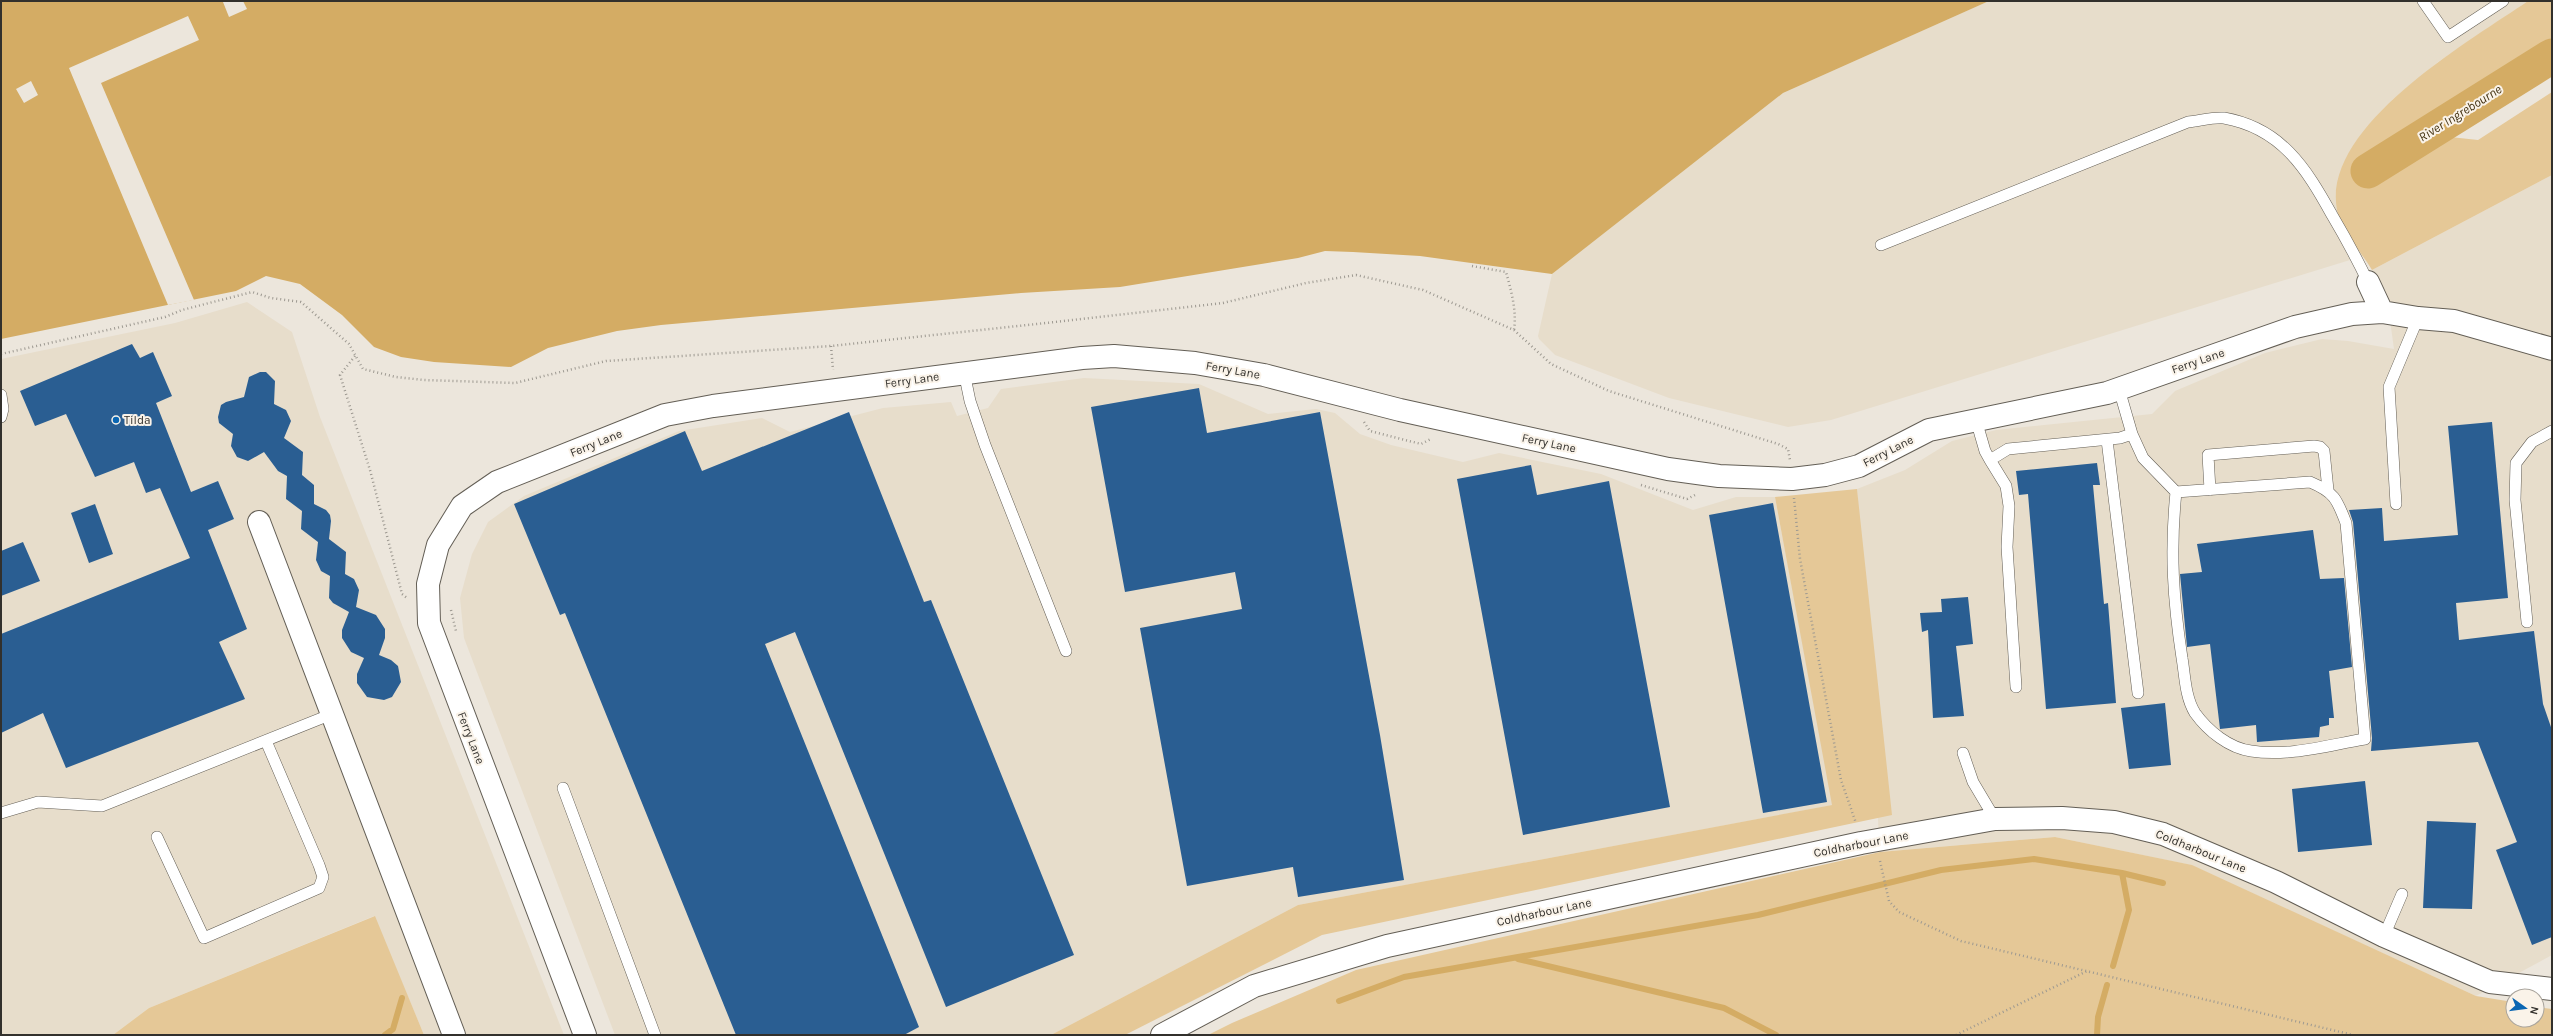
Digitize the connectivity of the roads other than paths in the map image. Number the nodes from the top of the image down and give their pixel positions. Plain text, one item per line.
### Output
1 (2423, 1) edge
2 (2503, 1) edge
3 (1881, 245) dead end
4 (2368, 282) joint
5 (2382, 312) junction
6 (2418, 318) junction
7 (2552, 349) edge
8 (964, 372) junction
9 (2119, 389) junction
10 (1, 395) edge
11 (1, 417) edge
12 (1976, 420) junction
13 (2552, 431) edge
14 (2132, 434) junction
15 (2107, 440) junction
16 (1990, 460) junction
17 (2210, 490) junction
18 (2328, 490) junction
19 (2176, 492) junction
20 (2396, 504) dead end
21 (259, 522) dead end
22 (2526, 622) dead end
23 (1066, 651) dead end
24 (2016, 687) dead end
25 (2138, 693) dead end
26 (332, 714) junction
27 (266, 741) junction
28 (1963, 753) dead end
29 (563, 788) dead end
30 (1, 813) edge
31 (1994, 819) junction
32 (157, 837) dead end
33 (2402, 894) dead end
34 (2384, 936) junction
35 (2552, 989) edge
36 (454, 1035) edge
37 (585, 1035) edge
38 (655, 1035) edge
39 (1162, 1035) edge

1 - 2 lane
3 - 4 lane
4 - 5 street
5 - 6 street, Ferry Lane
5 - 9 street, Ferry Lane
6 - 7 street, Ferry Lane
6 - 20 lane
8 - 12 street, Ferry Lane
8 - 23 lane
8 - 37 street, Ferry Lane
9 - 12 street, Ferry Lane
9 - 14 lane
10 - 11 lane
12 - 16 lane
13 - 22 lane
14 - 15 lane
14 - 19 lane
15 - 16 lane
15 - 25 lane
16 - 24 lane
17 - 18 lane
17 - 18 lane
17 - 19 lane
18 - 19 lane
21 - 26 street
26 - 27 lane
26 - 36 street
27 - 30 lane
27 - 32 lane
28 - 31 lane
29 - 38 lane
31 - 34 street, Coldharbour Lane
31 - 39 street, Coldharbour Lane
33 - 34 lane
34 - 35 street, Coldharbour Lane

